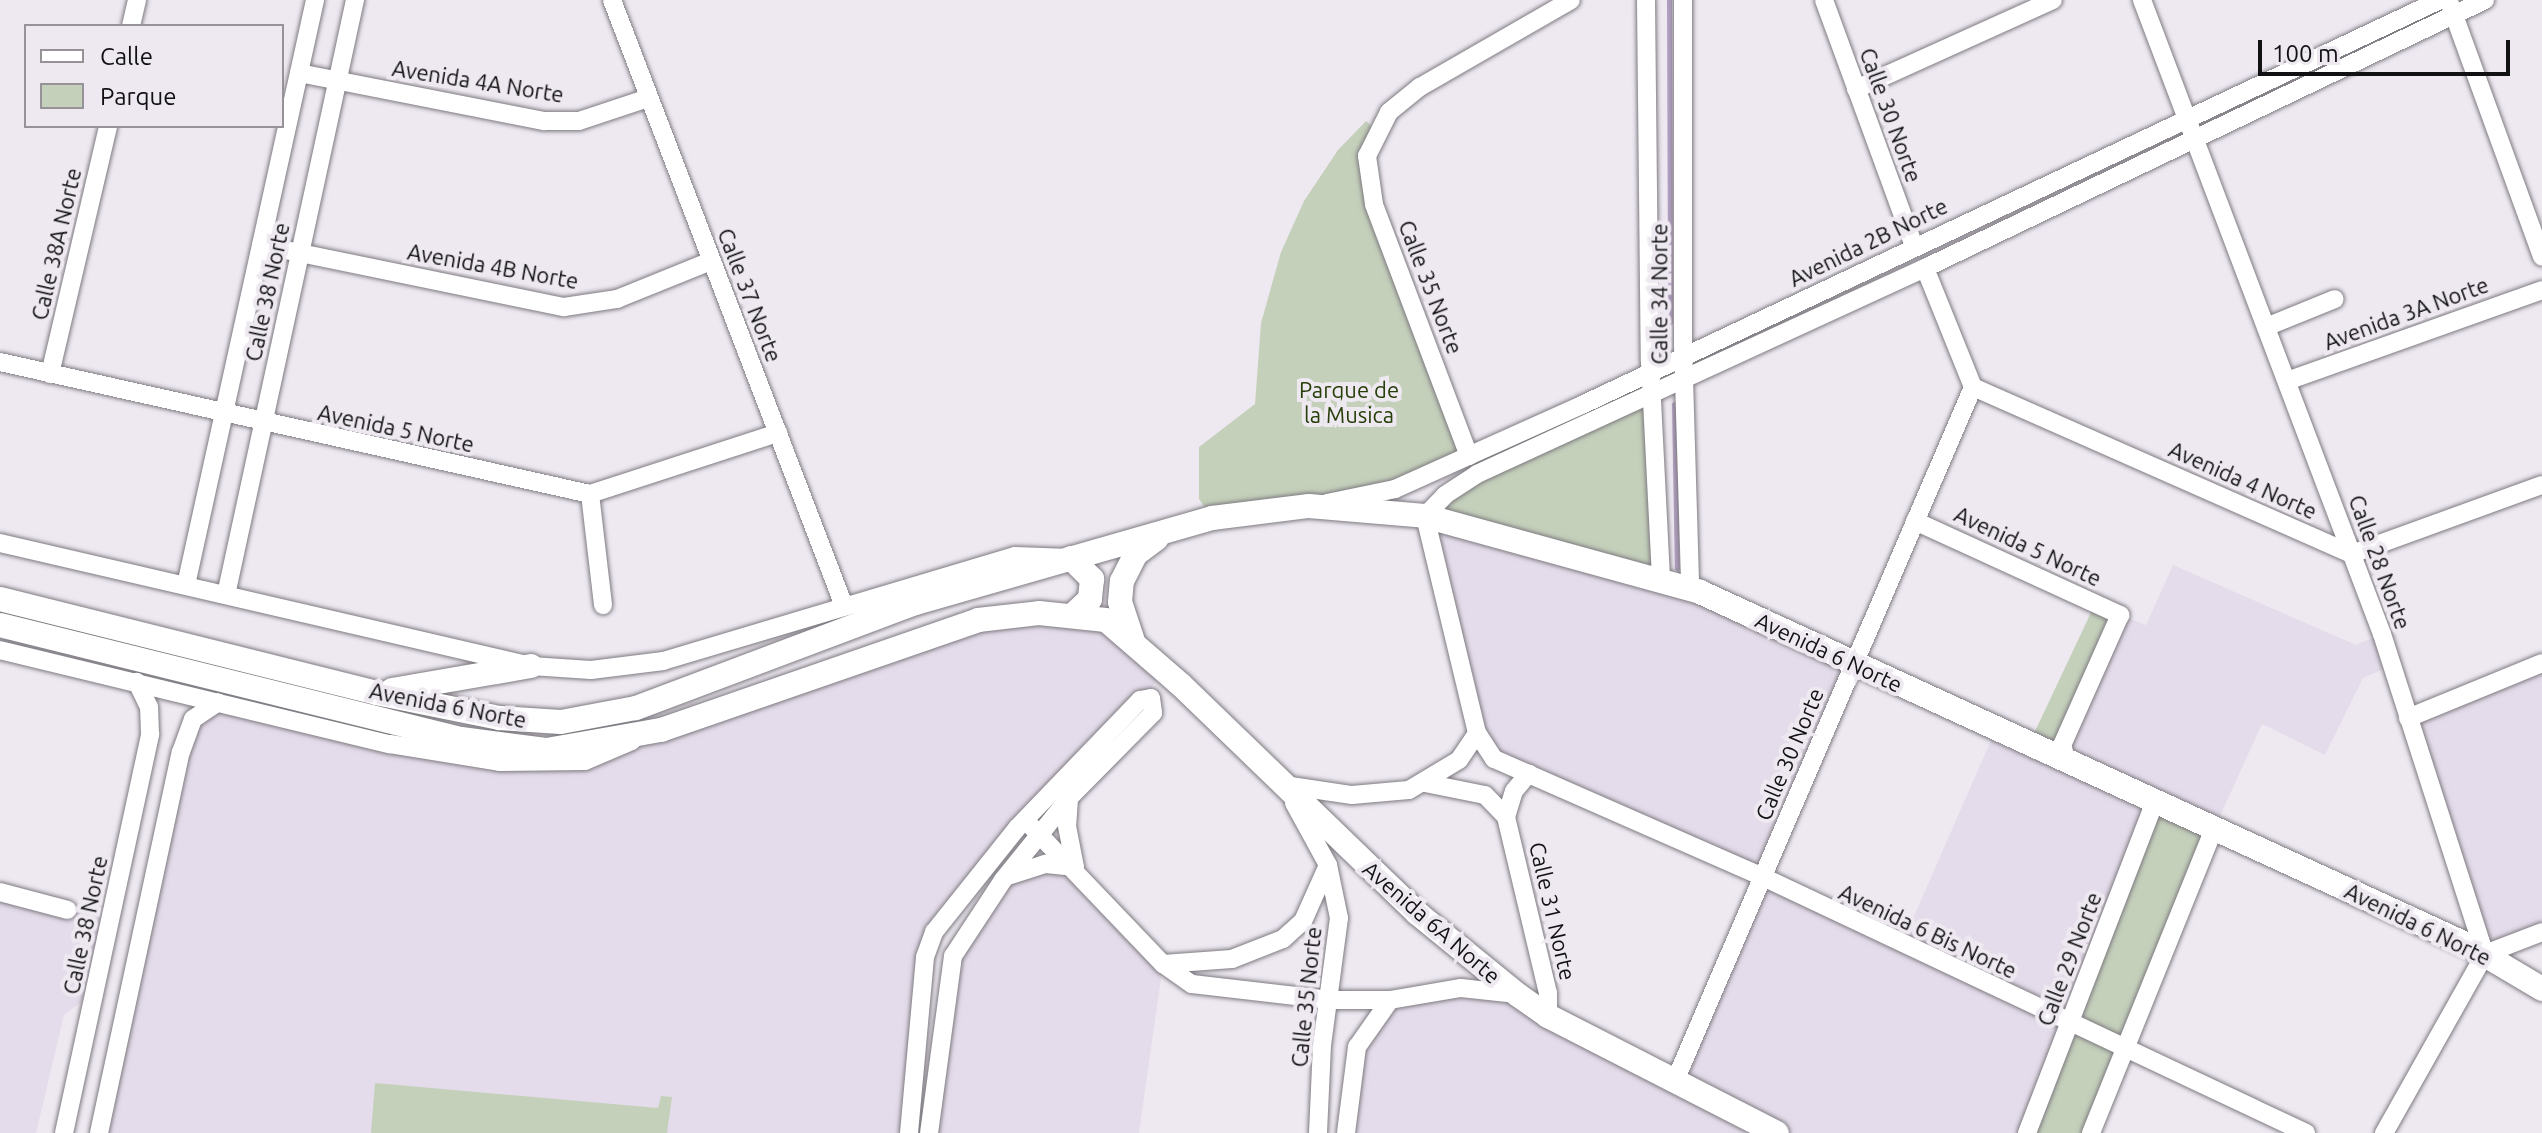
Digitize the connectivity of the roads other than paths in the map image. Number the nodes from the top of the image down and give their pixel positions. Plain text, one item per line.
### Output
1 (137, 0) edge
2 (315, 0) edge
3 (355, 0) edge
4 (612, 0) edge
5 (1571, 0) edge
6 (1646, 0) edge
7 (1683, 0) edge
8 (1824, 0) edge
9 (2053, 0) edge
10 (2142, 0) edge
11 (2440, 0) edge
12 (2485, 0) edge
13 (2451, 8) edge
14 (131, 24) edge
15 (299, 73) junction
16 (337, 82) junction
17 (1856, 89) junction
18 (648, 98) junction
19 (2187, 119) junction
20 (108, 128) edge
21 (2195, 140) junction
22 (261, 245) junction
23 (1914, 246) junction
24 (300, 254) junction
25 (2542, 257) edge
26 (711, 261) junction
27 (1925, 268) junction
28 (2542, 290) edge
29 (2335, 299) dead end
30 (2266, 327) junction
31 (1683, 357) junction
32 (0, 362) edge
33 (1651, 373) junction
34 (50, 374) junction
35 (1684, 379) junction
36 (2287, 381) junction
37 (1973, 387) junction
38 (1651, 394) junction
39 (224, 413) junction
40 (263, 424) junction
41 (778, 433) junction
42 (1469, 456) junction
43 (2542, 485) edge
44 (590, 494) junction
45 (1309, 506) junction
46 (1425, 516) junction
47 (1915, 521) junction
48 (1173, 530) junction
49 (0, 543) edge
50 (2352, 554) junction
51 (1071, 558) junction
52 (1661, 577) junction
53 (186, 585) junction
54 (1690, 588) junction
55 (889, 594) junction
56 (226, 595) junction
57 (0, 599) edge
58 (916, 603) junction
59 (603, 605) dead end
60 (844, 606) junction
61 (1075, 613) junction
62 (0, 625) edge
63 (1135, 644) junction
64 (0, 650) edge
65 (1854, 663) junction
66 (2542, 663) edge
67 (531, 666) junction
68 (137, 682) junction
69 (376, 693) junction
70 (218, 702) junction
71 (2408, 718) junction
72 (1477, 733) junction
73 (642, 736) junction
74 (2058, 752) junction
75 (1529, 773) junction
76 (1425, 783) junction
77 (1281, 784) junction
78 (1070, 797) junction
79 (2155, 802) junction
80 (1506, 817) junction
81 (1025, 820) junction
82 (2214, 829) junction
83 (1040, 835) junction
84 (1328, 865) junction
85 (1075, 867) junction
86 (1763, 877) junction
87 (1003, 880) junction
88 (0, 892) edge
89 (68, 910) dead end
90 (2542, 932) edge
91 (2485, 954) junction
92 (104, 955) junction
93 (135, 962) junction
94 (1163, 964) junction
95 (2542, 989) edge
96 (96, 991) junction
97 (1518, 995) junction
98 (1330, 1000) junction
99 (1390, 1000) junction
100 (127, 1002) junction
101 (1548, 1016) junction
102 (2069, 1023) junction
103 (2122, 1048) junction
104 (1675, 1081) junction
105 (64, 1133) edge
106 (99, 1133) edge
107 (909, 1133) edge
108 (929, 1133) edge
109 (1318, 1133) edge
110 (1346, 1133) edge
111 (1777, 1133) edge
112 (2027, 1133) edge
113 (2091, 1133) edge
114 (2306, 1133) edge
115 (2384, 1133) edge

1 - 14 street
2 - 15 street, Calle 38 Norte
3 - 16 street, Calle 38 Norte
4 - 18 street, Calle 37 Norte
5 - 42 street, Calle 35 Norte
6 - 33 street, Calle 34 Norte
7 - 31 street, Calle 34 Norte
8 - 17 street, Calle 30 Norte
9 - 17 street
10 - 19 street, Calle 28 Norte
11 - 19 street, Avenida 2B Norte
12 - 13 street, Avenida 2B Norte
13 - 21 street, Avenida 2B Norte
13 - 25 street
15 - 16 street, Avenida 4A Norte
15 - 22 street, Calle 38 Norte
16 - 18 street, Avenida 4A Norte
16 - 24 street, Calle 38 Norte
17 - 23 street, Calle 30 Norte
18 - 26 street, Calle 37 Norte
19 - 21 street, Calle 28 Norte
19 - 23 street, Avenida 2B Norte
20 - 34 street, Calle 38A Norte
21 - 27 street, Avenida 2B Norte
21 - 30 street, Calle 28 Norte
22 - 24 street, Avenida 4B Norte
22 - 39 street, Calle 38 Norte
23 - 31 street, Avenida 2B Norte
24 - 26 street, Avenida 4B Norte
24 - 40 street, Calle 38 Norte
26 - 41 street, Calle 37 Norte
27 - 35 street, Avenida 2B Norte
27 - 37 street
28 - 36 street, Avenida 3A Norte
29 - 30 street
30 - 36 street, Calle 28 Norte
31 - 33 street, Avenida 2B Norte
31 - 35 street, Calle 34 Norte
32 - 34 street, Avenida 5 Norte
33 - 38 street, Calle 34 Norte
33 - 42 street, Avenida 2B Norte
34 - 39 street, Avenida 5 Norte
35 - 38 street, Avenida 2B Norte
35 - 54 street, Calle 34 Norte
36 - 50 street, Calle 28 Norte
37 - 47 street, Calle 30 Norte
37 - 50 street, Avenida 4 Norte
38 - 46 street, Avenida 2B Norte
38 - 52 street, Calle 34 Norte
39 - 40 street, Avenida 5 Norte
39 - 53 street, Calle 38 Norte
40 - 44 street, Avenida 5 Norte
40 - 56 street, Calle 38 Norte
41 - 44 street
41 - 60 street, Calle 37 Norte
42 - 45 street, Avenida 2B Norte
43 - 50 street
44 - 59 street
45 - 46 main road, Avenida 6 Norte
45 - 48 main road, Avenida 6 Norte
46 - 52 main road, Avenida 6 Norte
46 - 72 street
47 - 65 street, Calle 30 Norte
47 - 74 street, Avenida 5 Norte
48 - 51 main road, Avenida 6 Norte
48 - 63 main road
49 - 53 street, Avenida 6 Norte
50 - 71 street, Calle 28 Norte
51 - 55 street, Avenida 6 Norte
51 - 58 main road, Avenida 6 Norte
51 - 61 main road
52 - 54 main road, Avenida 6 Norte
53 - 56 street, Avenida 6 Norte
54 - 65 main road, Avenida 6 Norte
55 - 58 main road
55 - 60 street, Avenida 6 Norte
56 - 67 street, Avenida 6 Norte
57 - 69 main road, Avenida 6 Norte
58 - 69 main road, Avenida 6 Norte
60 - 67 street, Avenida 6 Norte
61 - 63 main road, Avenida 6 Norte
61 - 73 main road, Avenida 6 Norte
62 - 73 main road, Avenida 6 Norte
63 - 77 main road, Avenida 6A Norte
64 - 68 street, Avenida 6 Norte
65 - 74 main road, Avenida 6 Norte
65 - 86 street, Calle 30 Norte
66 - 71 street
67 - 69 main road
68 - 70 street, Avenida 6 Norte
68 - 92 street, Calle 38 Norte
70 - 73 street, Avenida 6 Norte
70 - 93 street
71 - 91 street, Calle 28 Norte
72 - 75 street, Avenida 6 Bis Norte
72 - 76 street
74 - 79 main road, Avenida 6 Norte
75 - 80 street
75 - 86 street, Avenida 6 Bis Norte
76 - 77 street
76 - 80 street
77 - 84 street, Calle 35 Norte
77 - 97 main road, Avenida 6A Norte
78 - 81 street
78 - 83 street
78 - 85 street
79 - 82 main road, Avenida 6 Norte
79 - 102 street, Calle 29 Norte
80 - 101 street, Calle 31 Norte
81 - 83 street
81 - 107 street
82 - 91 main road, Avenida 6 Norte
82 - 103 street
83 - 85 street
83 - 87 street
84 - 94 street
84 - 98 street, Calle 35 Norte
85 - 87 street
85 - 94 street
86 - 102 street, Avenida 6 Bis Norte
86 - 104 street, Calle 30 Norte
87 - 108 street
88 - 89 street
90 - 91 street
91 - 95 main road, Avenida 6 Norte
91 - 115 street
92 - 93 street
92 - 96 street, Calle 38 Norte
93 - 100 street
94 - 98 street
96 - 100 street
96 - 105 street, Calle 38 Norte
97 - 99 street
97 - 101 main road, Avenida 6A Norte
98 - 99 street
98 - 109 street, Calle 35 Norte
99 - 110 street
100 - 106 street
101 - 104 main road, Avenida 6A Norte
102 - 103 street, Avenida 6 Bis Norte
102 - 112 street, Calle 29 Norte
103 - 113 street
103 - 114 street, Avenida 6 Bis Norte
104 - 111 main road, Avenida 6A Norte

